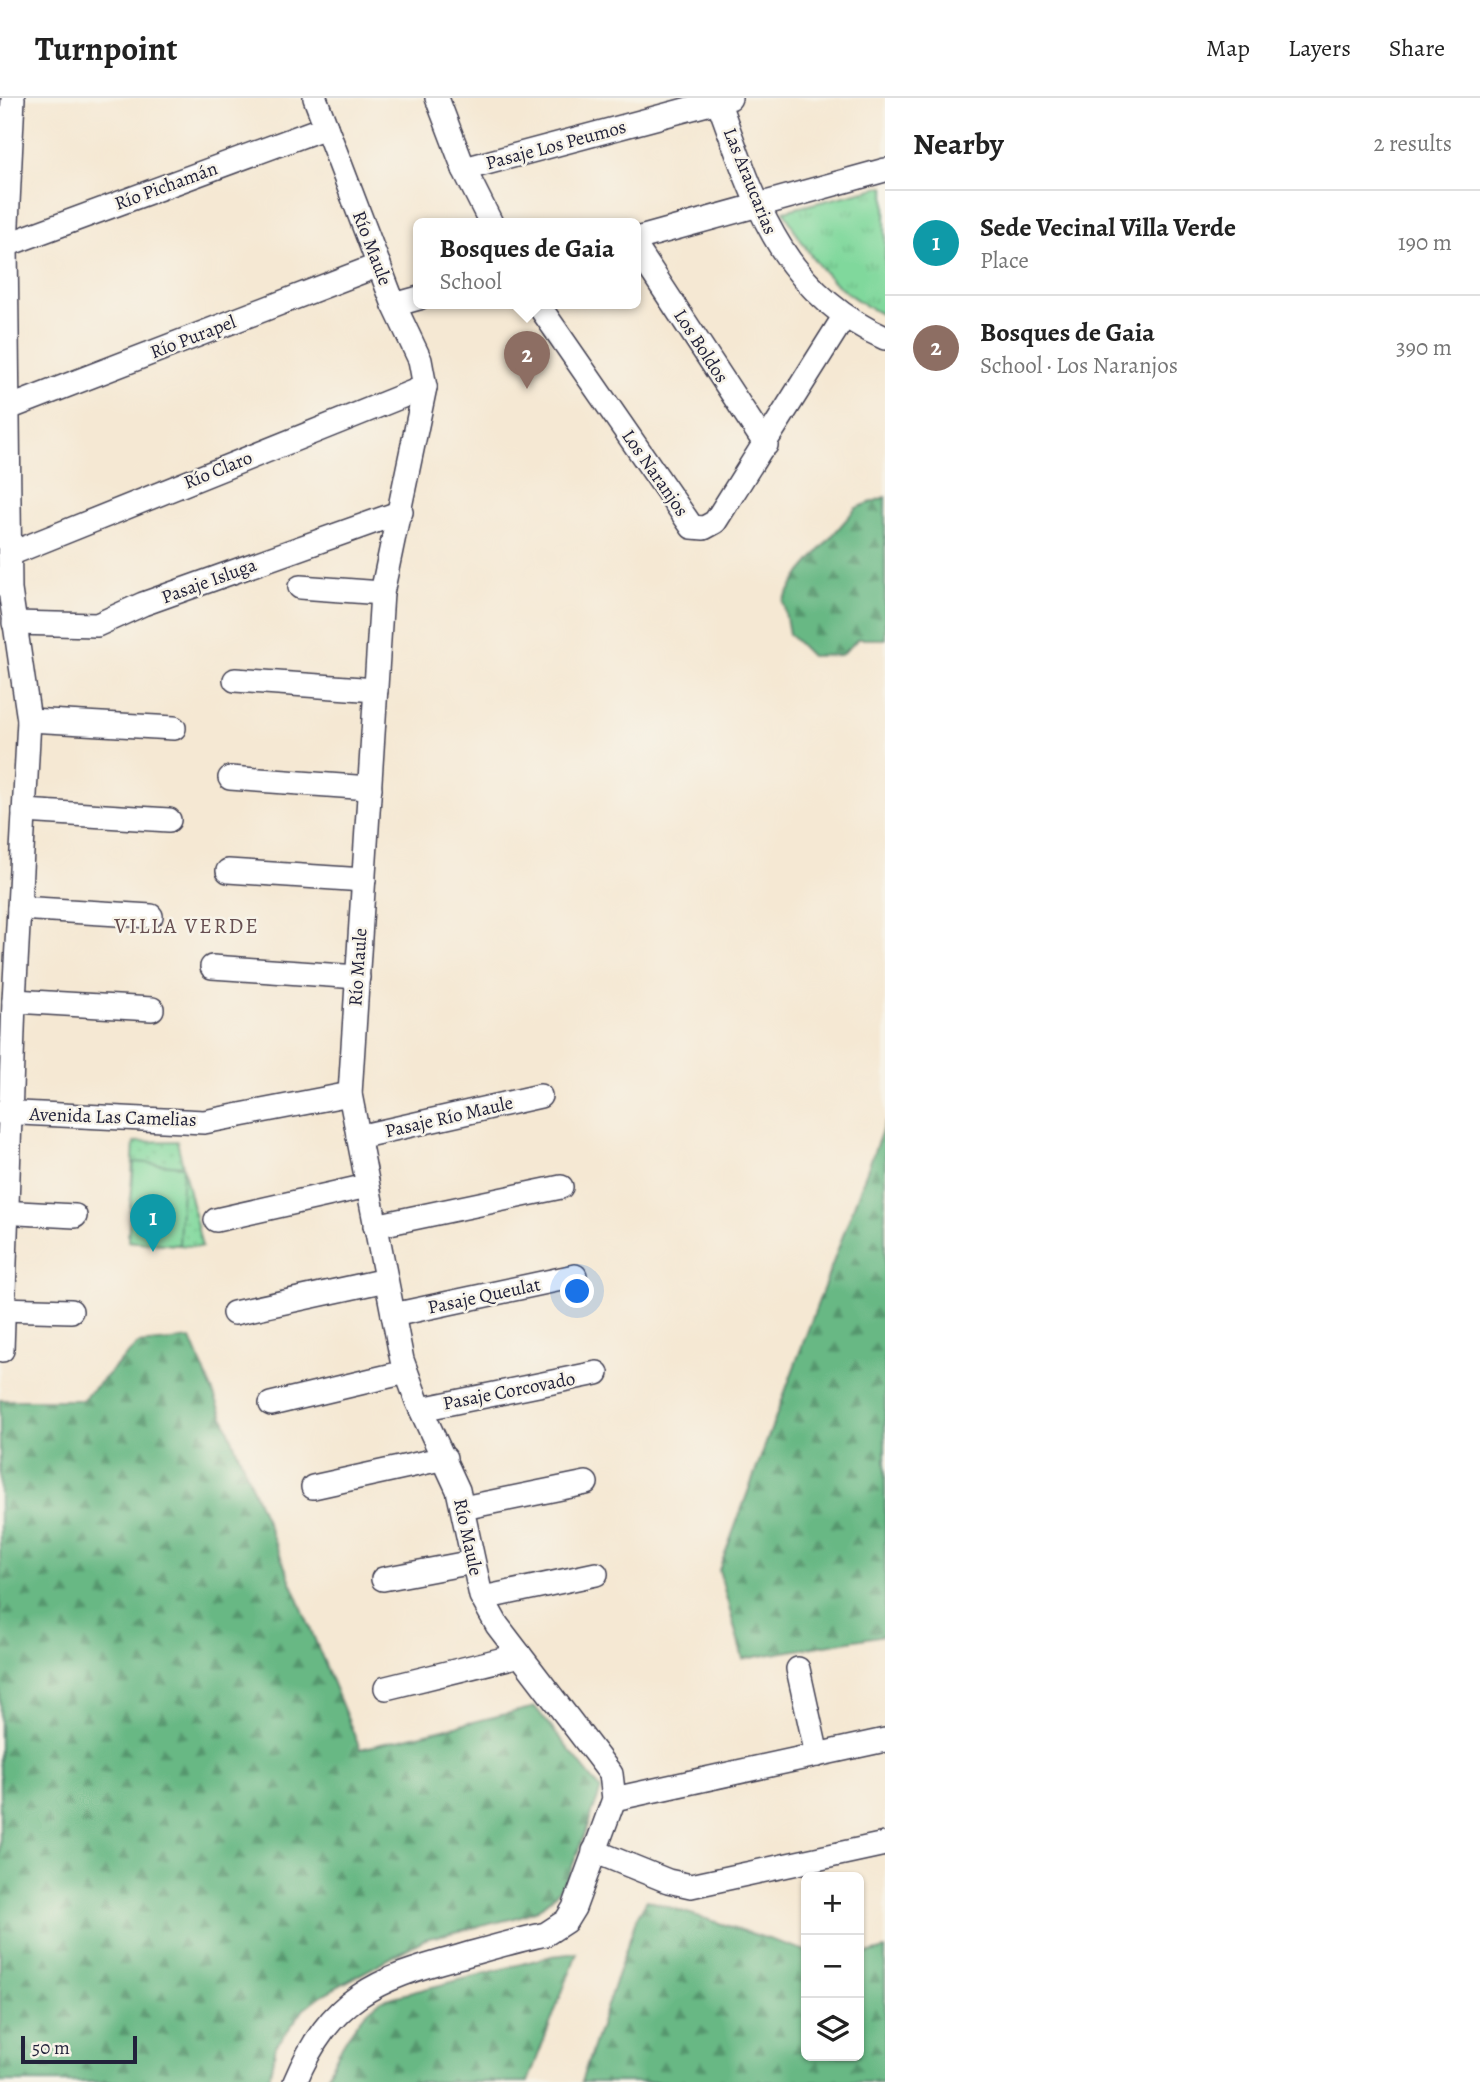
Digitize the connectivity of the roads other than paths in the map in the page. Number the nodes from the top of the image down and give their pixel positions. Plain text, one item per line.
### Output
1 (13, 98) edge
2 (315, 98) edge
3 (437, 98) edge
4 (722, 99) edge
5 (326, 127) junction
6 (464, 169) junction
7 (885, 170) edge
8 (758, 207) junction
9 (488, 218) edge
10 (641, 237) edge
11 (6, 244) junction
12 (641, 256) edge
13 (379, 265) junction
14 (413, 299) edge
15 (394, 305) junction
16 (541, 309) edge
17 (845, 317) junction
18 (885, 338) edge
19 (425, 387) junction
20 (6, 409) junction
21 (766, 445) junction
22 (401, 512) junction
23 (10, 554) junction
24 (300, 587) dead end
25 (382, 593) junction
26 (14, 622) junction
27 (235, 680) dead end
28 (376, 690) junction
29 (29, 720) junction
30 (174, 728) dead end
31 (230, 778) dead end
32 (370, 788) junction
33 (24, 811) junction
34 (169, 820) dead end
35 (228, 871) dead end
36 (364, 880) junction
37 (19, 908) junction
38 (151, 916) dead end
39 (212, 967) dead end
40 (358, 977) junction
41 (14, 1001) junction
42 (152, 1009) dead end
43 (350, 1094) junction
44 (540, 1096) dead end
45 (5, 1112) edge
46 (358, 1137) junction
47 (367, 1186) junction
48 (561, 1187) dead end
49 (3, 1212) edge
50 (75, 1216) dead end
51 (216, 1220) dead end
52 (375, 1226) junction
53 (575, 1276) dead end
54 (386, 1280) junction
55 (2, 1309) edge
56 (71, 1311) dead end
57 (234, 1313) dead end
58 (393, 1315) junction
59 (2, 1350) dead end
60 (406, 1372) junction
61 (597, 1373) dead end
62 (271, 1404) dead end
63 (421, 1409) junction
64 (445, 1458) junction
65 (586, 1483) dead end
66 (313, 1487) dead end
67 (463, 1508) junction
68 (473, 1562) junction
69 (596, 1574) dead end
70 (383, 1579) dead end
71 (482, 1598) junction
72 (520, 1655) junction
73 (797, 1669) dead end
74 (386, 1688) dead end
75 (885, 1740) edge
76 (817, 1755) junction
77 (614, 1799) junction
78 (885, 1844) edge
79 (594, 1851) junction
80 (295, 2082) edge

1 - 11 street
2 - 5 street, Río Maule
3 - 6 street
4 - 6 street, Pasaje Los Peumos
4 - 8 street, Las Araucarias
5 - 11 street, Río Pichamán
5 - 13 street, Río Maule
6 - 9 street
7 - 8 street
8 - 10 street
8 - 17 street, Las Araucarias
11 - 20 street
12 - 21 street, Los Boldos
13 - 15 street, Río Maule
13 - 20 street, Río Purapel
14 - 15 street
15 - 19 street, Río Maule
16 - 21 street, Los Naranjos
17 - 18 street, Las Araucarias
17 - 21 street, Los Naranjos
19 - 22 street, Río Maule
19 - 23 street, Río Claro
20 - 23 street
22 - 25 street, Río Maule
22 - 26 street, Pasaje Isluga
23 - 26 street
24 - 25 street
25 - 28 street, Río Maule
26 - 29 street
27 - 28 street
28 - 32 street, Río Maule
29 - 30 street
29 - 33 street
31 - 32 street
32 - 36 street, Río Maule
33 - 34 street
33 - 37 street
35 - 36 street
36 - 40 street, Río Maule
37 - 38 street
37 - 41 street
39 - 40 street
40 - 43 street, Río Maule
41 - 42 street
41 - 45 street
43 - 45 street, Avenida Las Camelias
43 - 46 street, Río Maule
44 - 46 street, Pasaje Río Maule
45 - 49 street
46 - 47 street, Río Maule
47 - 51 street
47 - 52 street, Río Maule
48 - 52 street
49 - 50 street
49 - 55 street
52 - 54 street, Río Maule
53 - 58 street, Pasaje Queulat
54 - 57 street
54 - 58 street, Río Maule
55 - 56 street
55 - 59 street
58 - 60 street, Río Maule
60 - 62 street
60 - 63 street, Río Maule
61 - 63 street, Pasaje Corcovado
63 - 64 street, Río Maule
64 - 66 street
64 - 67 street, Río Maule
65 - 67 street
67 - 68 street, Río Maule
68 - 70 street
68 - 71 street, Río Maule
69 - 71 street
71 - 72 street, Río Maule
72 - 74 street
72 - 77 street, Río Maule
73 - 76 street
75 - 76 street
76 - 77 street
77 - 79 street
78 - 79 street
79 - 80 street

